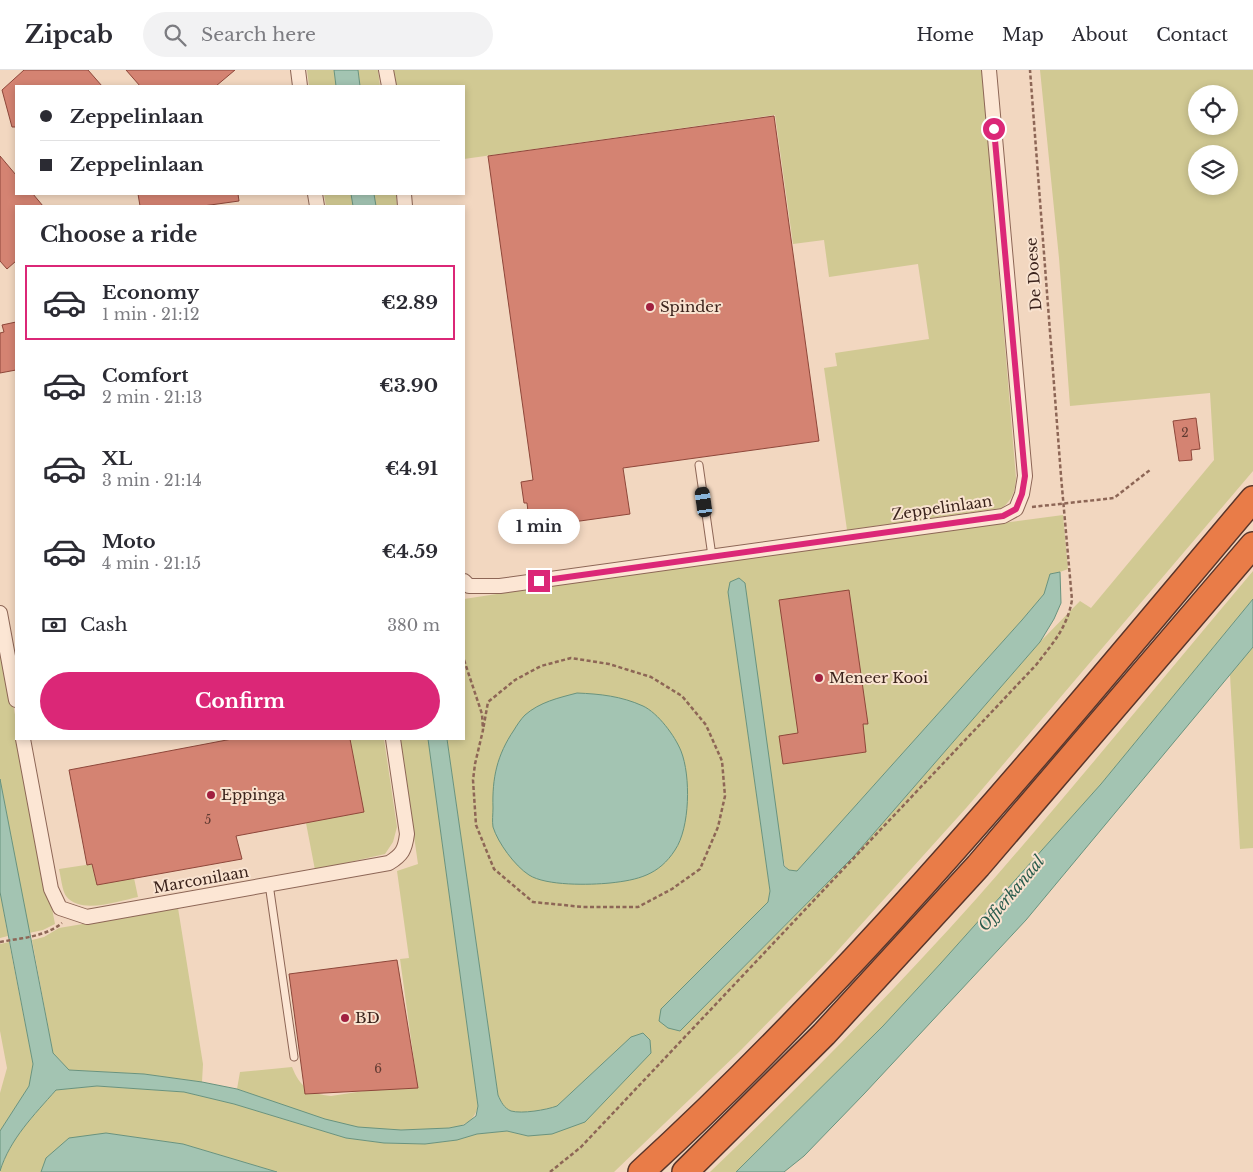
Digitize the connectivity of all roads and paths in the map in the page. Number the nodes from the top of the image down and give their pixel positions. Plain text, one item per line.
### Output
1 (298, 70) edge
2 (386, 70) edge
3 (989, 70) edge
4 (1030, 70) edge
5 (300, 85) edge
6 (389, 85) edge
7 (699, 465) dead end
8 (1150, 470) dead end
9 (1253, 499) edge
10 (1063, 504) junction
11 (1016, 509) junction
12 (1253, 545) edge
13 (712, 556) junction
14 (465, 582) edge
15 (0, 613) edge
16 (465, 663) edge
17 (15, 695) edge
18 (483, 730) junction
19 (24, 740) edge
20 (392, 740) edge
21 (269, 884) junction
22 (75, 913) junction
23 (0, 942) edge
24 (294, 1057) dead end
25 (550, 1172) edge
26 (641, 1172) edge
27 (685, 1172) edge

1 - 5 street
2 - 6 street
3 - 11 street
4 - 10 path, De Doese
7 - 13 lane
8 - 10 path
9 - 26 highway
10 - 11 path
10 - 25 path, De Doese
11 - 13 street, Zeppelinlaan
12 - 27 highway
13 - 14 street, Zeppelinlaan
15 - 17 street
16 - 18 path
18 - 18 path
19 - 22 street
20 - 21 street, Marconilaan
21 - 22 street, Marconilaan
21 - 24 lane
22 - 23 path

